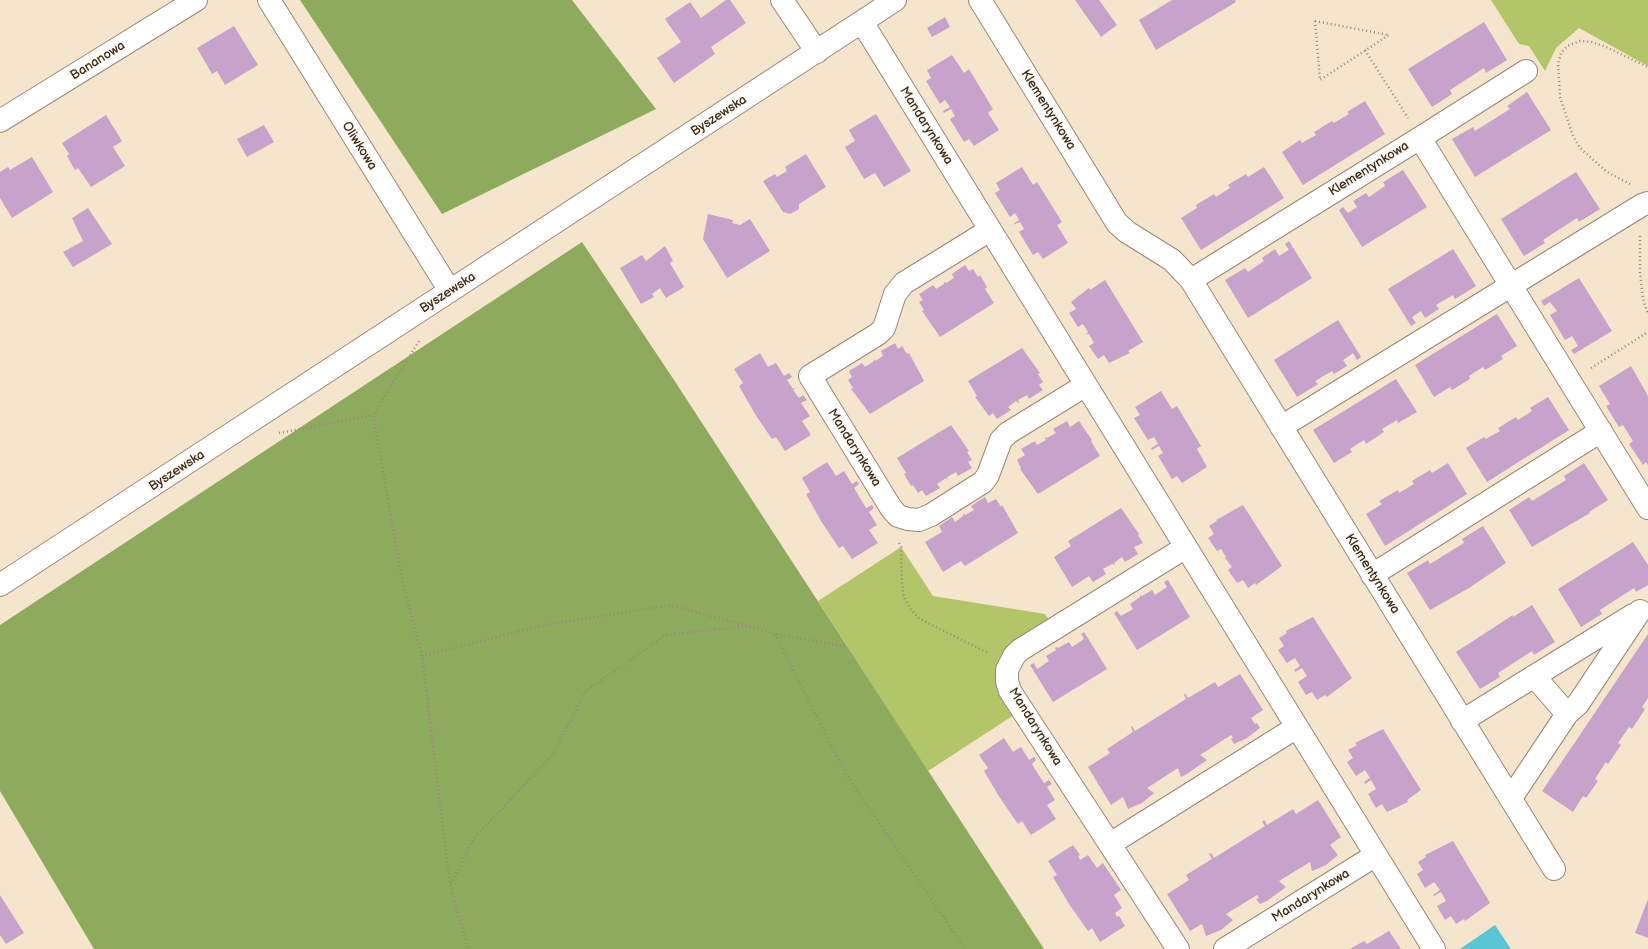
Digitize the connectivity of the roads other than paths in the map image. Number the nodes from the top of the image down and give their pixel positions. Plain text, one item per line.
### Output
1 (196, 0) edge
2 (269, 0) edge
3 (782, 0) edge
4 (895, 0) edge
5 (980, 0) edge
6 (862, 22) junction
7 (817, 52) junction
8 (1526, 71) dead end
9 (0, 121) edge
10 (1420, 138) junction
11 (1645, 204) edge
12 (990, 230) junction
13 (1191, 280) junction
14 (1511, 285) junction
15 (450, 292) junction
16 (1086, 385) junction
17 (1281, 427) junction
18 (1601, 432) junction
19 (1648, 508) edge
20 (1186, 547) junction
21 (1372, 575) junction
22 (0, 585) edge
23 (1644, 608) edge
24 (1534, 676) junction
25 (1567, 714) junction
26 (1462, 721) junction
27 (1297, 727) junction
28 (1511, 798) junction
29 (1110, 844) junction
30 (1376, 855) junction
31 (1554, 869) dead end
32 (1178, 949) edge
33 (1225, 949) edge
34 (1434, 949) edge

1 - 9 street, Bananowa
2 - 15 street, Oliwkowa
3 - 7 street
4 - 6 street, Byszewska
5 - 13 street, Klementynkowa
6 - 7 street, Byszewska
6 - 12 street, Mandarynkowa
7 - 15 street, Byszewska
8 - 10 street
10 - 13 street, Klementynkowa
10 - 14 street, Klementynkowa
11 - 14 street
12 - 16 street, Mandarynkowa
12 - 16 street, Mandarynkowa
13 - 17 street, Klementynkowa
14 - 17 street
14 - 18 street, Klementynkowa
15 - 22 street, Byszewska
16 - 20 street, Mandarynkowa
17 - 21 street, Klementynkowa
18 - 19 street, Klementynkowa
18 - 21 street
20 - 27 street, Mandarynkowa
20 - 29 street, Mandarynkowa
21 - 26 street, Klementynkowa
23 - 24 street
23 - 25 street
24 - 25 street
24 - 26 street
25 - 28 street
26 - 28 street, Klementynkowa
27 - 29 street
27 - 30 street, Mandarynkowa
28 - 31 street, Klementynkowa
29 - 32 street, Mandarynkowa
30 - 33 street, Mandarynkowa
30 - 34 street, Mandarynkowa

